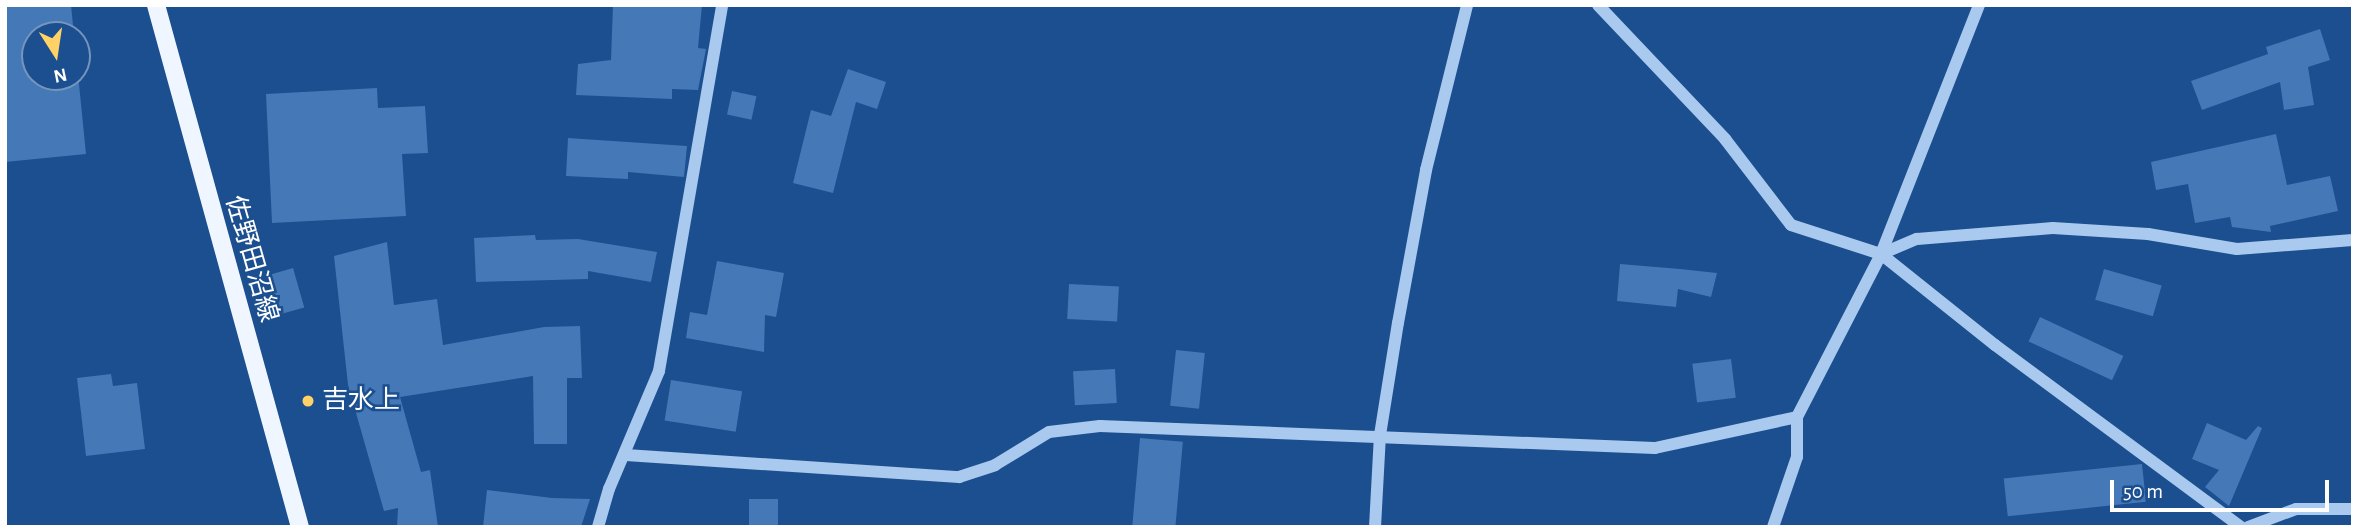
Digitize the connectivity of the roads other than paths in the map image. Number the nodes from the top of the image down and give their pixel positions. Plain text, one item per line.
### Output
1 (156, 5) edge
2 (722, 5) edge
3 (1467, 5) edge
4 (1598, 5) edge
5 (1979, 5) edge
6 (2353, 240) edge
7 (1881, 254) junction
8 (1797, 417) junction
9 (1380, 435) junction
10 (626, 455) junction
11 (2353, 509) edge
12 (300, 527) edge
13 (598, 527) edge
14 (1375, 527) edge
15 (1773, 527) edge
16 (2241, 527) edge
17 (2248, 527) edge

1 - 12 main road, 佐野田沼線
2 - 10 street
3 - 9 street
4 - 7 street
5 - 7 street
6 - 7 street
7 - 8 street
7 - 16 street
8 - 9 street
8 - 15 street
9 - 10 street
9 - 14 street
10 - 13 street
11 - 17 street

